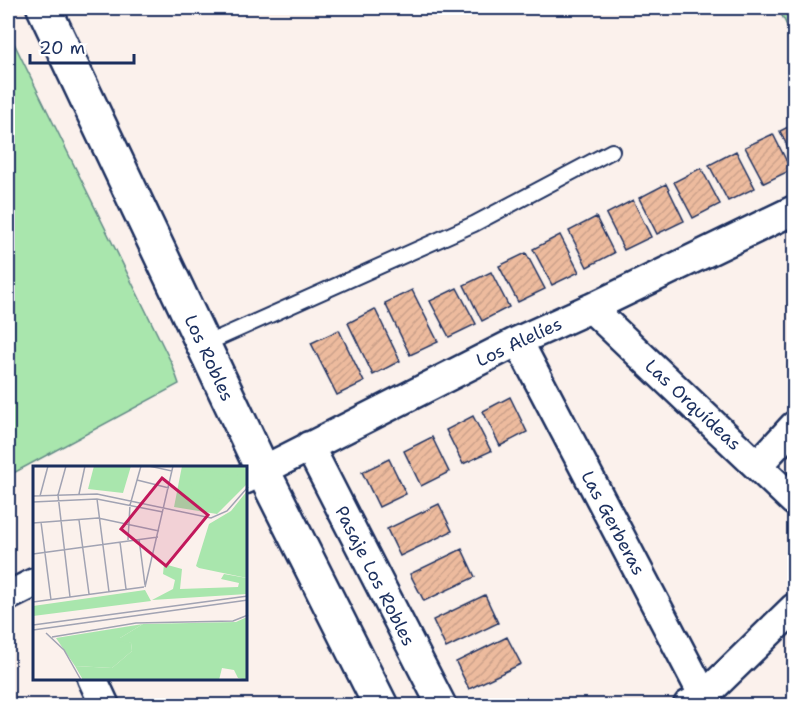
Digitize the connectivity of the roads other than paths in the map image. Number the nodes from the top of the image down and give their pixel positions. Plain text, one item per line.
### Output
1 (44, 8) edge
2 (612, 151) dead end
3 (795, 210) edge
4 (591, 308) junction
5 (518, 340) junction
6 (203, 345) junction
7 (795, 426) edge
8 (309, 446) junction
9 (757, 465) junction
10 (255, 475) edge
11 (795, 501) edge
12 (33, 584) edge
13 (8, 596) edge
14 (795, 608) edge
15 (93, 680) edge
16 (700, 702) edge
17 (105, 705) edge
18 (381, 705) edge
19 (442, 705) edge

1 - 6 street, Los Robles
2 - 6 lane
3 - 4 street, Los Alelíes
4 - 5 street, Los Alelíes
4 - 9 street, Las Orquídeas
5 - 8 street, Los Alelíes
5 - 16 street, Las Gerberas
6 - 10 street, Los Robles
7 - 9 street
8 - 10 street, Los Alelíes
8 - 19 street, Pasaje Los Robles
9 - 11 street, Las Orquídeas
10 - 18 street, Los Robles
12 - 13 street
14 - 16 street
15 - 17 street

